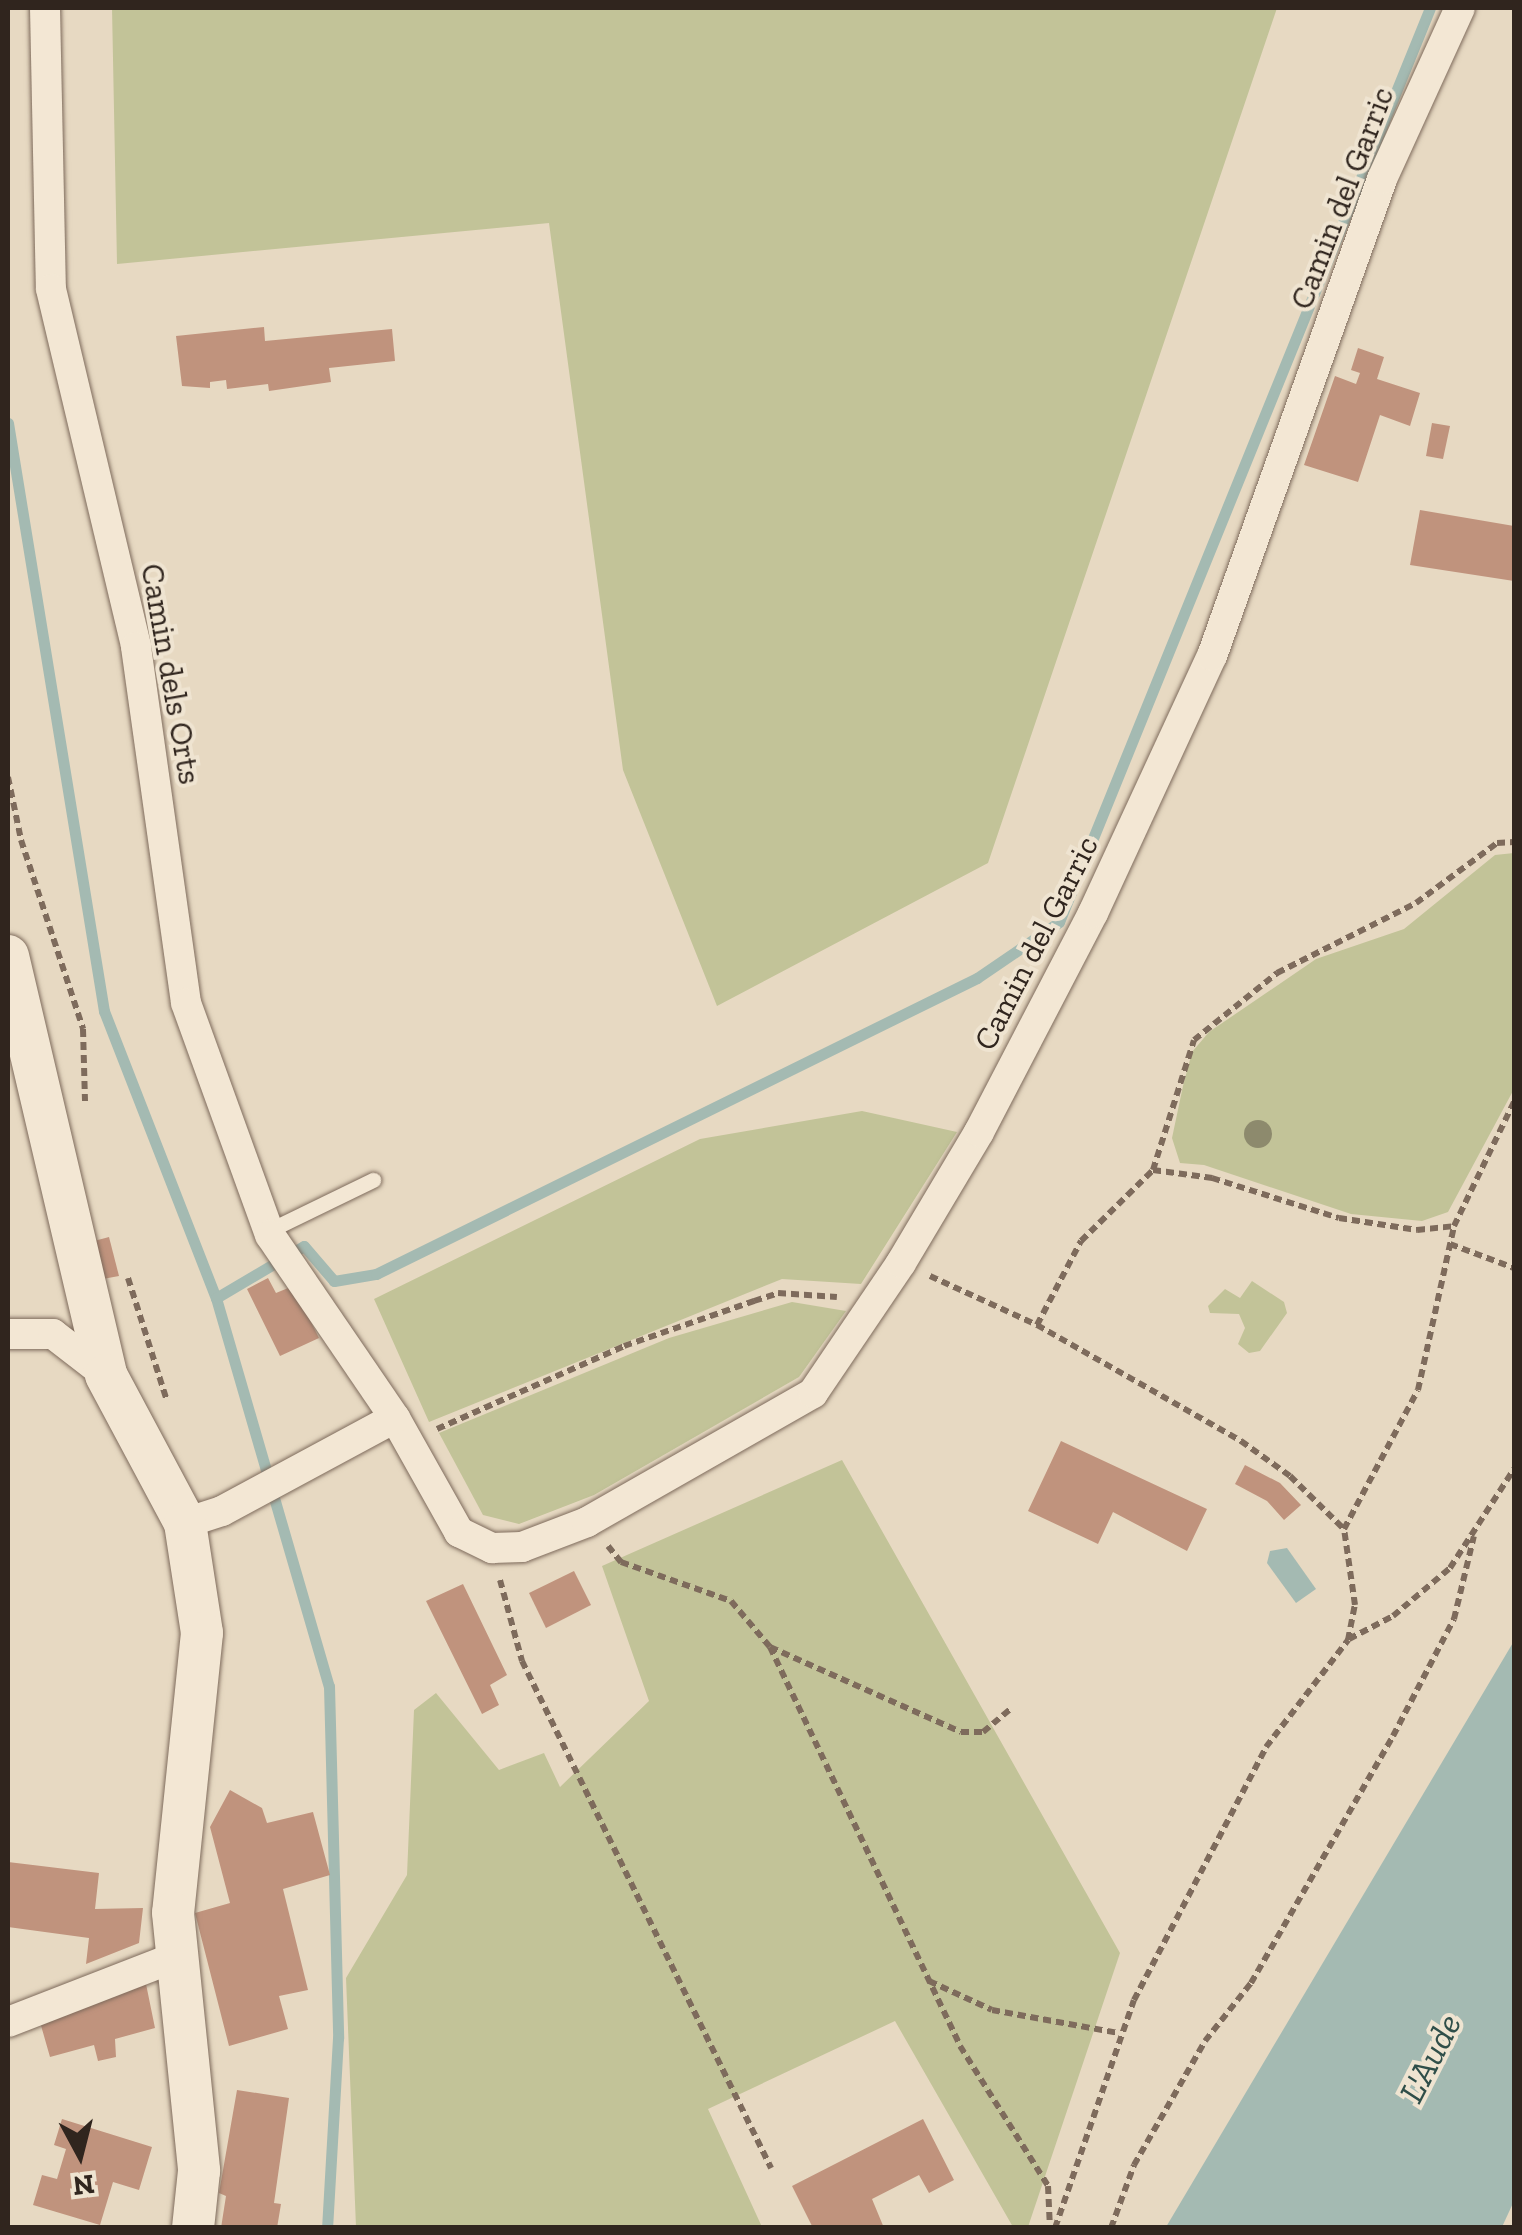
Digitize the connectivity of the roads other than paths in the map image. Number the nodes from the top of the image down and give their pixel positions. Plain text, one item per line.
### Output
1 (45, 8) edge
2 (1460, 8) edge
3 (8, 956) edge
4 (372, 1180) dead end
5 (269, 1233) junction
6 (8, 1334) edge
7 (106, 1375) junction
8 (402, 1430) junction
9 (203, 1516) junction
10 (178, 1956) junction
11 (8, 2022) edge
12 (193, 2228) edge

1 - 5 street, Camin dels Orts
2 - 8 street, Camin del Garric
3 - 7 main road
4 - 5 lane
5 - 8 street, Camin dels Orts
6 - 7 street
7 - 9 main road
8 - 9 street
9 - 10 main road
10 - 11 street
10 - 12 main road

